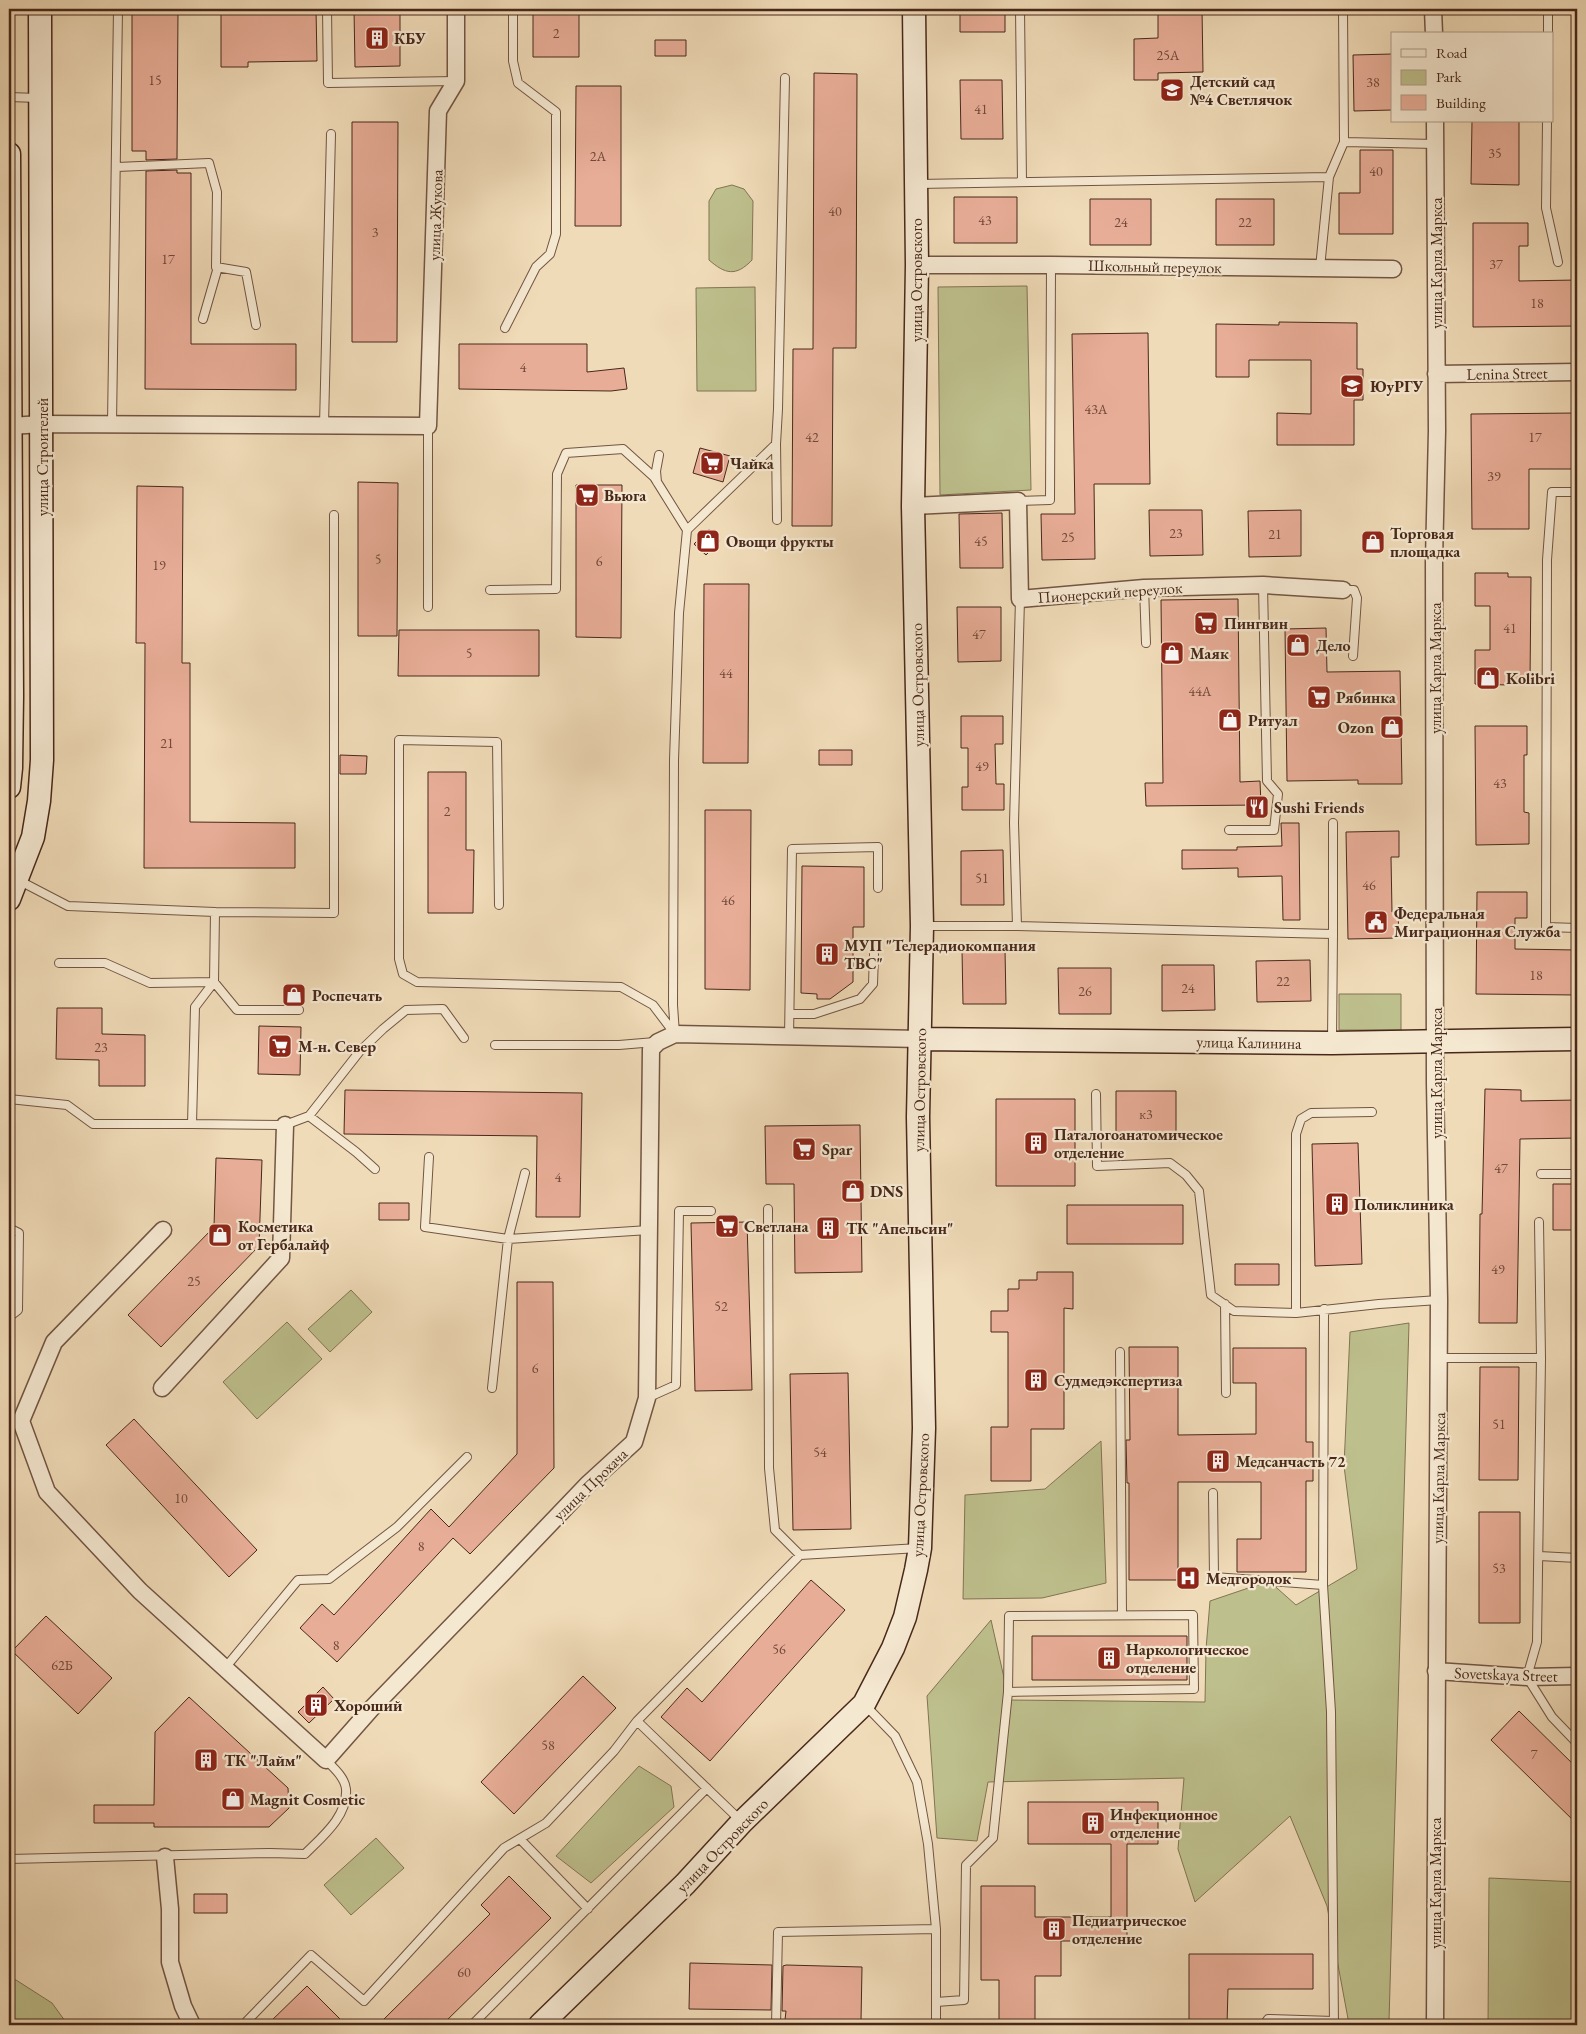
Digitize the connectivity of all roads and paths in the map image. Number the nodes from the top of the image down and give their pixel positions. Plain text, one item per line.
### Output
1 (40, 9) edge
2 (118, 9) edge
3 (326, 9) edge
4 (456, 9) edge
5 (513, 9) edge
6 (914, 9) edge
7 (1020, 9) edge
8 (1343, 9) edge
9 (1434, 9) edge
10 (1548, 9) edge
11 (1434, 32) edge
12 (1548, 32) edge
13 (785, 78) dead end
14 (456, 81) junction
15 (9, 97) edge
16 (40, 98) junction
17 (1435, 122) edge
18 (1547, 122) edge
19 (331, 134) dead end
20 (1344, 142) junction
21 (1435, 144) junction
22 (9, 154) edge
23 (117, 167) junction
24 (1328, 177) junction
25 (1022, 182) junction
26 (916, 184) junction
27 (1558, 262) dead end
28 (917, 265) junction
29 (1051, 265) junction
30 (218, 267) junction
31 (1320, 268) junction
32 (1393, 269) dead end
33 (203, 320) dead end
34 (256, 325) dead end
35 (505, 328) dead end
36 (1577, 372) edge
37 (1436, 374) junction
38 (42, 424) junction
39 (112, 424) junction
40 (324, 425) junction
41 (10, 426) junction
42 (428, 426) junction
43 (776, 442) junction
44 (660, 455) dead end
45 (657, 482) junction
46 (1577, 492) edge
47 (1018, 501) junction
48 (913, 506) junction
49 (334, 514) dead end
50 (777, 520) dead end
51 (687, 530) junction
52 (1263, 585) junction
53 (1144, 588) junction
54 (490, 590) dead end
55 (1353, 590) joint
56 (1020, 599) junction
57 (428, 607) dead end
58 (1146, 643) dead end
59 (1353, 656) dead end
60 (9, 787) edge
61 (1333, 823) dead end
62 (1229, 830) dead end
63 (11, 885) edge
64 (878, 888) dead end
65 (499, 905) dead end
66 (215, 912) junction
67 (922, 926) junction
68 (1017, 926) junction
69 (1577, 928) edge
70 (1333, 934) junction
71 (874, 954) dead end
72 (59, 963) dead end
73 (214, 982) junction
74 (299, 1010) dead end
75 (790, 1014) junction
76 (675, 1034) junction
77 (790, 1037) junction
78 (464, 1038) dead end
79 (920, 1039) junction
80 (1577, 1039) edge
81 (1435, 1041) junction
82 (658, 1042) junction
83 (1332, 1043) junction
84 (495, 1044) dead end
85 (1096, 1094) dead end
86 (9, 1099) edge
87 (1372, 1112) dead end
88 (310, 1116) junction
89 (192, 1124) junction
90 (285, 1125) junction
91 (429, 1157) dead end
92 (375, 1169) dead end
93 (525, 1173) dead end
94 (1541, 1174) dead end
95 (1577, 1174) edge
96 (768, 1209) dead end
97 (711, 1210) dead end
98 (1539, 1222) dead end
99 (9, 1228) edge
100 (163, 1230) dead end
101 (649, 1230) junction
102 (508, 1239) junction
103 (1439, 1300) junction
104 (1225, 1304) junction
105 (1324, 1309) junction
106 (1296, 1313) junction
107 (9, 1317) edge
108 (1120, 1352) dead end
109 (1439, 1358) junction
110 (1541, 1358) junction
111 (162, 1388) dead end
112 (492, 1388) dead end
113 (1226, 1393) dead end
114 (646, 1398) junction
115 (467, 1457) dead end
116 (1213, 1493) dead end
117 (920, 1548) junction
118 (800, 1555) junction
119 (1539, 1556) junction
120 (1577, 1558) edge
121 (1323, 1585) junction
122 (1122, 1615) junction
123 (225, 1668) junction
124 (1436, 1671) junction
125 (1577, 1676) edge
126 (1527, 1677) junction
127 (1008, 1692) junction
128 (864, 1704) junction
129 (637, 1721) junction
130 (1577, 1743) edge
131 (326, 1760) junction
132 (707, 1788) junction
133 (742, 1822) junction
134 (520, 1839) junction
135 (165, 1857) junction
136 (9, 1858) edge
137 (588, 1909) junction
138 (936, 1929) junction
139 (936, 2002) junction
140 (1334, 2023) edge
141 (192, 2025) edge
142 (249, 2025) edge
143 (472, 2025) edge
144 (540, 2025) edge
145 (776, 2025) edge
146 (936, 2025) edge
147 (1264, 2025) edge
148 (1435, 2025) edge

1 - 16 street, улица Строителей
2 - 23 lane
3 - 14 lane
4 - 14 street
5 - 35 lane
6 - 26 street, улица Островского
7 - 25 lane
8 - 20 lane
9 - 11 street
10 - 12 lane
13 - 43 lane
14 - 42 street, улица Жукова
15 - 16 lane
16 - 38 street, улица Строителей
17 - 21 street, улица Карла Маркса
18 - 27 lane
19 - 40 lane
20 - 21 lane
20 - 24 lane
21 - 37 street, улица Карла Маркса
22 - 41 street, улица Строителей
23 - 30 lane
23 - 39 lane
24 - 25 lane
24 - 31 lane
25 - 26 lane
26 - 28 street, улица Островского
28 - 29 street, Школьный переулок
28 - 48 street, улица Островского
29 - 31 street, Школьный переулок
29 - 47 lane
30 - 33 lane
30 - 34 lane
31 - 32 street, Школьный переулок
36 - 37 street, Lenina Street
37 - 81 street, улица Карла Маркса
38 - 39 street
38 - 41 street
38 - 63 street, улица Строителей
39 - 40 street
40 - 42 street
41 - 60 street, улица Строителей
42 - 57 lane
43 - 50 lane
43 - 51 lane
44 - 45 lane
45 - 51 lane
45 - 54 lane
46 - 69 lane
47 - 48 street
47 - 56 street, Пионерский переулок
48 - 67 street, улица Островского
49 - 66 lane
51 - 76 lane
52 - 53 street, Пионерский переулок
52 - 55 street, Пионерский переулок
52 - 62 lane
53 - 56 street, Пионерский переулок
53 - 58 lane
55 - 59 lane
56 - 68 lane
61 - 70 lane
63 - 66 lane
64 - 75 lane
65 - 76 lane
66 - 73 lane
67 - 68 lane
67 - 79 street, улица Островского
68 - 70 lane
70 - 83 lane
71 - 75 lane
72 - 73 lane
73 - 74 lane
73 - 89 lane
75 - 77 lane
76 - 77 street
76 - 82 street
77 - 79 street
78 - 88 lane
79 - 83 street, улица Калинина
79 - 117 street, улица Островского
80 - 81 street, улица Калинина
81 - 83 street, улица Калинина
81 - 103 street, улица Карла Маркса
82 - 84 lane
82 - 101 street, улица Прохача
85 - 104 lane
86 - 89 lane
87 - 106 lane
88 - 90 lane
88 - 92 lane
89 - 90 lane
90 - 111 street
91 - 102 lane
93 - 102 lane
94 - 95 lane
96 - 118 lane
97 - 114 lane
98 - 110 lane
99 - 107 lane
100 - 123 street
101 - 102 lane
101 - 114 street, улица Прохача
102 - 112 lane
103 - 105 lane
103 - 109 street, улица Карла Маркса
104 - 106 lane
104 - 113 lane
105 - 106 lane
105 - 121 lane
108 - 122 lane
109 - 110 lane
109 - 124 street, улица Карла Маркса
110 - 119 lane
114 - 131 street, улица Прохача
115 - 123 lane
116 - 121 lane
117 - 118 lane
117 - 128 street, улица Островского
118 - 129 lane
119 - 120 lane
119 - 126 lane
121 - 140 lane
122 - 127 lane
122 - 127 lane
123 - 131 street
124 - 126 street, Sovetskaya Street
124 - 148 street, улица Карла Маркса
125 - 126 street, Sovetskaya Street
126 - 130 lane
127 - 139 lane
128 - 133 street, улица Островского
128 - 138 lane
129 - 132 lane
129 - 134 lane
131 - 135 lane
132 - 133 lane
132 - 137 lane
133 - 144 street, улица Островского
134 - 137 lane
134 - 142 lane
135 - 136 lane
135 - 141 street
137 - 143 lane
138 - 139 lane
138 - 145 lane
139 - 146 lane
140 - 147 lane

